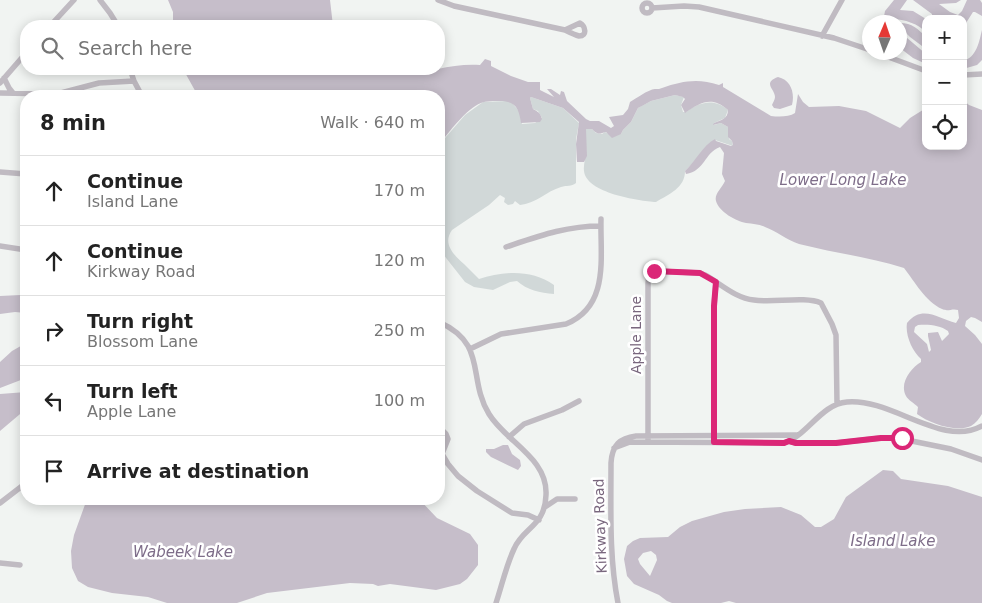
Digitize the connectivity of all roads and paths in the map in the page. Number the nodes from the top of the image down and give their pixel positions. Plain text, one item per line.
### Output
1 (74, 0) edge
2 (100, 0) edge
3 (438, 0) edge
4 (842, 0) edge
5 (652, 8) dead end
6 (56, 20) edge
7 (115, 20) edge
8 (565, 30) dead end
9 (822, 36) junction
10 (862, 48) edge
11 (20, 60) edge
12 (896, 60) edge
13 (922, 70) edge
14 (982, 74) edge
15 (132, 75) edge
16 (967, 75) edge
17 (2, 80) edge
18 (134, 81) junction
19 (72, 90) edge
20 (139, 90) edge
21 (0, 93) edge
22 (13, 93) junction
23 (20, 93) edge
24 (0, 172) edge
25 (20, 174) edge
26 (0, 246) edge
27 (506, 246) dead end
28 (20, 249) edge
29 (716, 282) junction
30 (445, 325) edge
31 (470, 349) junction
32 (579, 401) dead end
33 (837, 404) junction
34 (982, 426) edge
35 (445, 433) edge
36 (796, 435) junction
37 (509, 437) junction
38 (714, 438) junction
39 (649, 439) junction
40 (789, 441) junction
41 (445, 444) edge
42 (445, 460) edge
43 (982, 460) edge
44 (20, 488) edge
45 (575, 498) dead end
46 (0, 503) edge
47 (545, 507) junction
48 (539, 520) junction
49 (0, 563) edge
50 (20, 565) dead end
51 (496, 603) edge
52 (618, 603) edge

1 - 6 street
2 - 7 street
3 - 8 street
4 - 9 street
5 - 9 street
9 - 10 street
11 - 17 street
12 - 13 street
14 - 16 street
15 - 18 street
17 - 22 street
18 - 19 street
18 - 20 street
21 - 22 street
22 - 23 street
24 - 25 street
26 - 28 street
27 - 31 street
29 - 33 street, Apple Lane
29 - 38 street
29 - 39 street, Apple Lane
30 - 31 street
31 - 37 street
32 - 37 street
33 - 34 street
33 - 36 street
35 - 41 street
36 - 38 street, Kirkway Road
36 - 40 street
37 - 47 street
38 - 39 street, Kirkway Road
38 - 40 street, Kirkway Road
39 - 52 street, Kirkway Road
40 - 43 street, Kirkway Road
42 - 48 street
44 - 46 street
45 - 47 street
47 - 48 street
48 - 51 street
49 - 50 street

